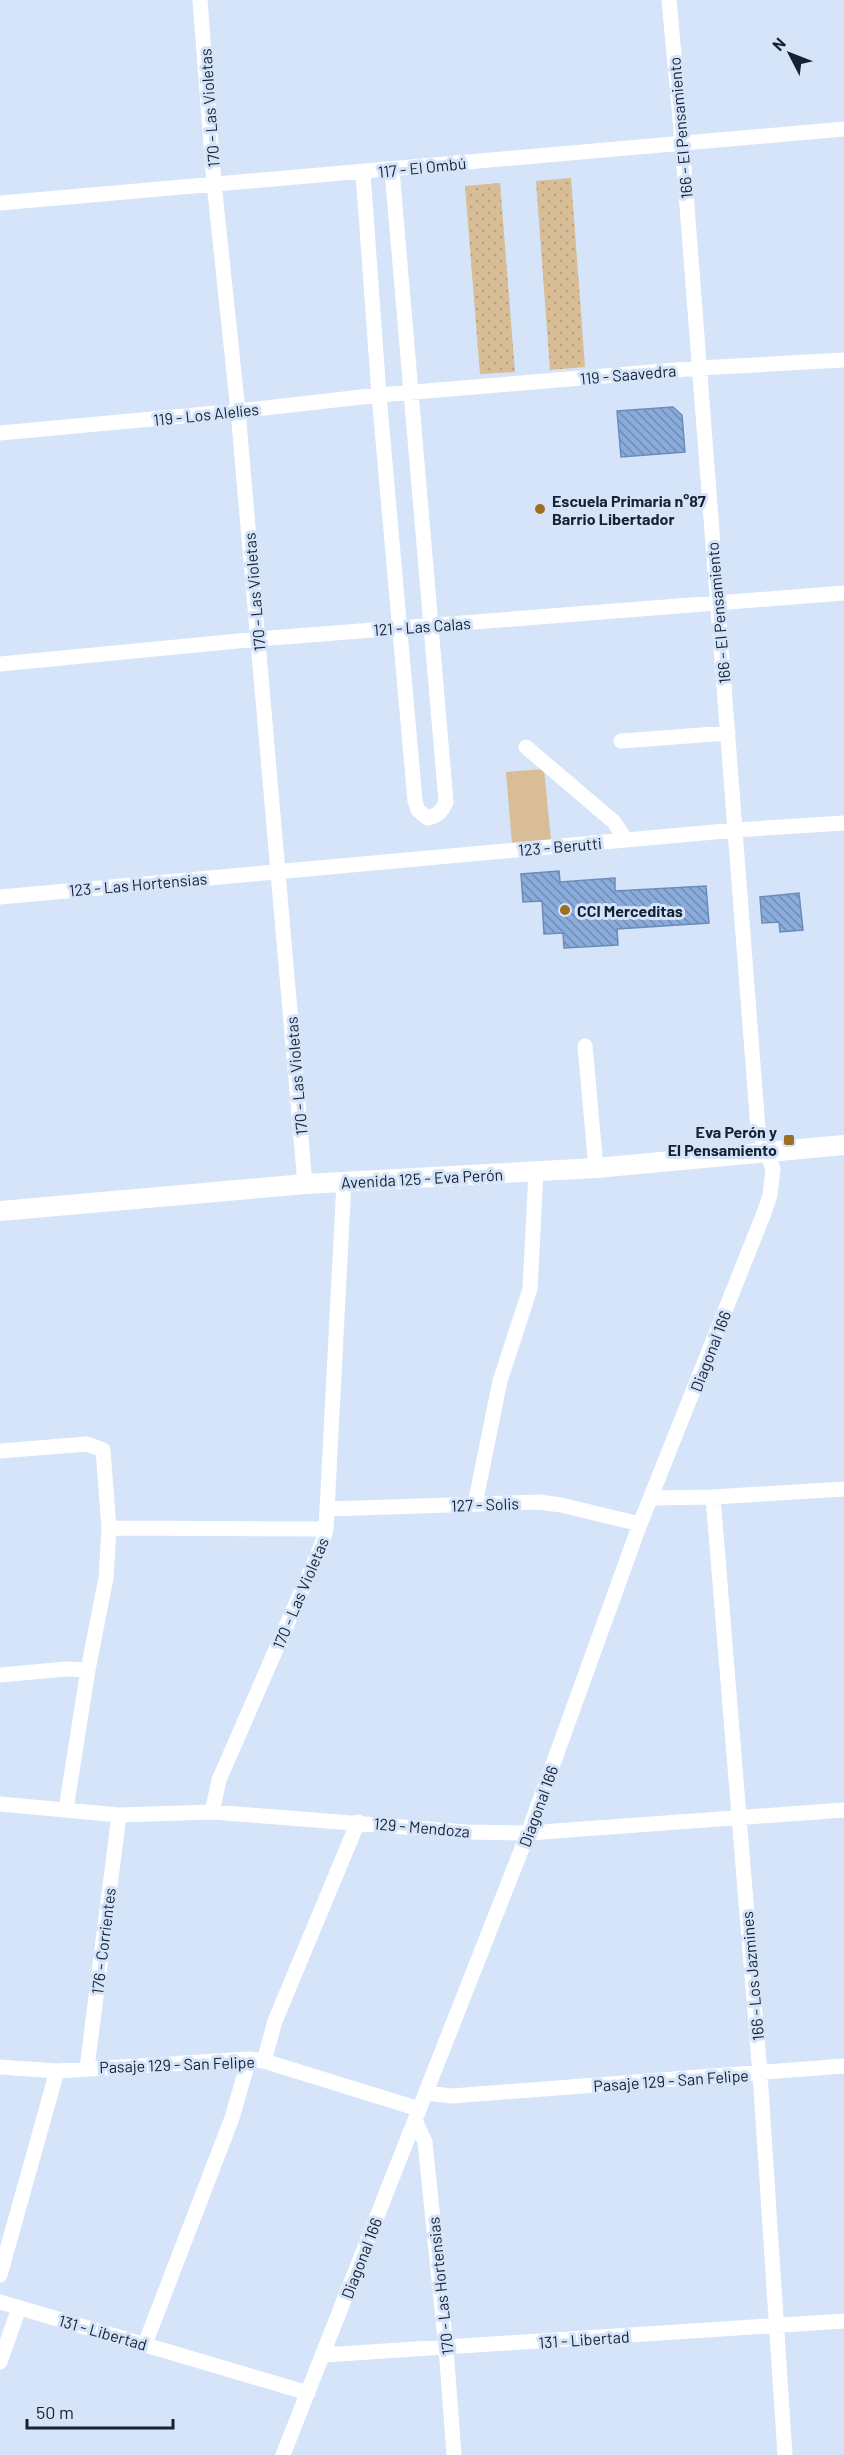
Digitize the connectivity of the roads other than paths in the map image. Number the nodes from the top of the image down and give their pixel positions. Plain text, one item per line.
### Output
1 (200, 0) edge
2 (669, 0) edge
3 (844, 129) edge
4 (682, 141) junction
5 (392, 170) junction
6 (363, 173) junction
7 (214, 183) junction
8 (0, 204) edge
9 (844, 360) edge
10 (699, 368) junction
11 (412, 393) junction
12 (379, 395) junction
13 (238, 411) junction
14 (0, 433) edge
15 (844, 593) edge
16 (717, 603) junction
17 (430, 625) junction
18 (400, 627) junction
19 (258, 639) junction
20 (0, 664) edge
21 (728, 733) junction
22 (621, 741) dead end
23 (526, 747) dead end
24 (844, 823) edge
25 (736, 831) junction
26 (626, 840) junction
27 (277, 871) junction
28 (0, 897) edge
29 (585, 1046) dead end
30 (844, 1145) edge
31 (767, 1152) junction
32 (596, 1168) junction
33 (536, 1172) junction
34 (344, 1182) junction
35 (305, 1184) junction
36 (0, 1211) edge
37 (0, 1451) edge
38 (844, 1489) edge
39 (713, 1497) junction
40 (652, 1498) junction
41 (475, 1504) junction
42 (328, 1509) junction
43 (640, 1524) junction
44 (109, 1528) junction
45 (326, 1529) junction
46 (88, 1670) junction
47 (0, 1676) edge
48 (0, 1804) edge
49 (66, 1809) junction
50 (844, 1810) edge
51 (212, 1812) junction
52 (119, 1815) junction
53 (739, 1819) junction
54 (358, 1822) junction
55 (528, 1833) junction
56 (256, 2060) junction
57 (844, 2066) edge
58 (0, 2067) edge
59 (87, 2068) junction
60 (57, 2071) junction
61 (760, 2073) junction
62 (426, 2093) junction
63 (417, 2115) junction
64 (0, 2276) edge
65 (0, 2302) edge
66 (19, 2308) junction
67 (844, 2321) edge
68 (775, 2326) junction
69 (145, 2344) junction
70 (446, 2348) junction
71 (324, 2355) junction
72 (0, 2362) edge
73 (308, 2393) junction
74 (284, 2455) edge
75 (454, 2455) edge
76 (785, 2455) edge

1 - 7 street, 170 - Las Violetas
2 - 4 street, 166 - El Pensamiento
3 - 4 street, 117 - El Ombú
4 - 5 street, 117 - El Ombú
4 - 10 street, 166 - El Pensamiento
5 - 6 street, 117 - El Ombú
5 - 11 street
6 - 7 street, 117 - El Ombú
6 - 12 street
7 - 8 street, 117 - El Ombú
7 - 13 street, 170 - Las Violetas
9 - 10 street, 119 - Saavedra
10 - 11 street, 119 - Saavedra
10 - 16 street, 166 - El Pensamiento
11 - 12 street, 119 - Los Alelíes
11 - 17 street
12 - 13 street, 119 - Los Alelíes
12 - 18 street
13 - 14 street, 119 - Los Alelíes
13 - 19 street, 170 - Las Violetas
15 - 16 street, 121 - Las Calas
16 - 17 street, 121 - Las Calas
16 - 21 street, 166 - El Pensamiento
17 - 18 street, 121 - Las Calas
17 - 18 street
18 - 19 street, 121 - Las Calas
19 - 20 street, 121 - Las Calas
19 - 27 street, 170 - Las Violetas
21 - 22 street
21 - 25 street, 166 - El Pensamiento
23 - 26 street
24 - 25 street, 123 - Berutti
25 - 26 street, 123 - Berutti
25 - 31 street, 166 - El Pensamiento
26 - 27 street, 123 - Berutti
27 - 28 street, 123 - Las Hortensias
27 - 35 street, 170 - Las Violetas
29 - 32 street
30 - 31 street, Avenida 125 - Eva Perón
31 - 32 street, Avenida 125 - Eva Perón
31 - 40 street, Diagonal 166
32 - 33 street, Avenida 125 - Eva Perón
33 - 34 street, Avenida 125 - Eva Perón
33 - 41 street
34 - 35 street, Avenida 125 - Eva Perón
34 - 42 street, 170 - Las Violetas
35 - 36 street, Avenida 125 - Eva Perón
37 - 44 street
38 - 39 street
39 - 40 street
39 - 53 street, 166 - Los Jazmines
40 - 43 street, Diagonal 166
41 - 42 street, 127 - Solis
41 - 43 street, 127 - Solis
42 - 45 street, 170 - Las Violetas
43 - 55 street, Diagonal 166
44 - 45 street
44 - 46 street
45 - 51 street, 170 - Las Violetas
46 - 47 street
46 - 49 street
48 - 49 street, 129 - Mendoza
49 - 52 street, 129 - Mendoza
50 - 53 street, 129 - Mendoza
51 - 52 street, 129 - Mendoza
51 - 54 street, 129 - Mendoza
52 - 59 street, 176 - Corrientes
53 - 55 street, 129 - Mendoza
53 - 61 street, 166 - Los Jazmines
54 - 55 street, 129 - Mendoza
54 - 56 street
55 - 62 street, Diagonal 166
56 - 59 street, Pasaje 129 - San Felipe
56 - 63 street, Pasaje 129 - San Felipe
56 - 69 street
57 - 61 street, Pasaje 129 - San Felipe
58 - 60 street, Pasaje 129 - San Felipe
59 - 60 street, Pasaje 129 - San Felipe
60 - 64 street
61 - 62 street, Pasaje 129 - San Felipe
61 - 68 street, 166 - Los Jazmines
62 - 63 street, Diagonal 166
63 - 70 street, 170 - Las Hortensias
63 - 71 street, Diagonal 166
65 - 66 street, 131 - Libertad
66 - 69 street, 131 - Libertad
66 - 72 street
67 - 68 street, 131 - Libertad
68 - 70 street, 131 - Libertad
68 - 76 street, 166 - Los Jazmines
69 - 73 street, 131 - Libertad
70 - 71 street, 131 - Libertad
70 - 75 street, 170 - Las Hortensias
71 - 73 street, Diagonal 166
73 - 74 street, Diagonal 166

